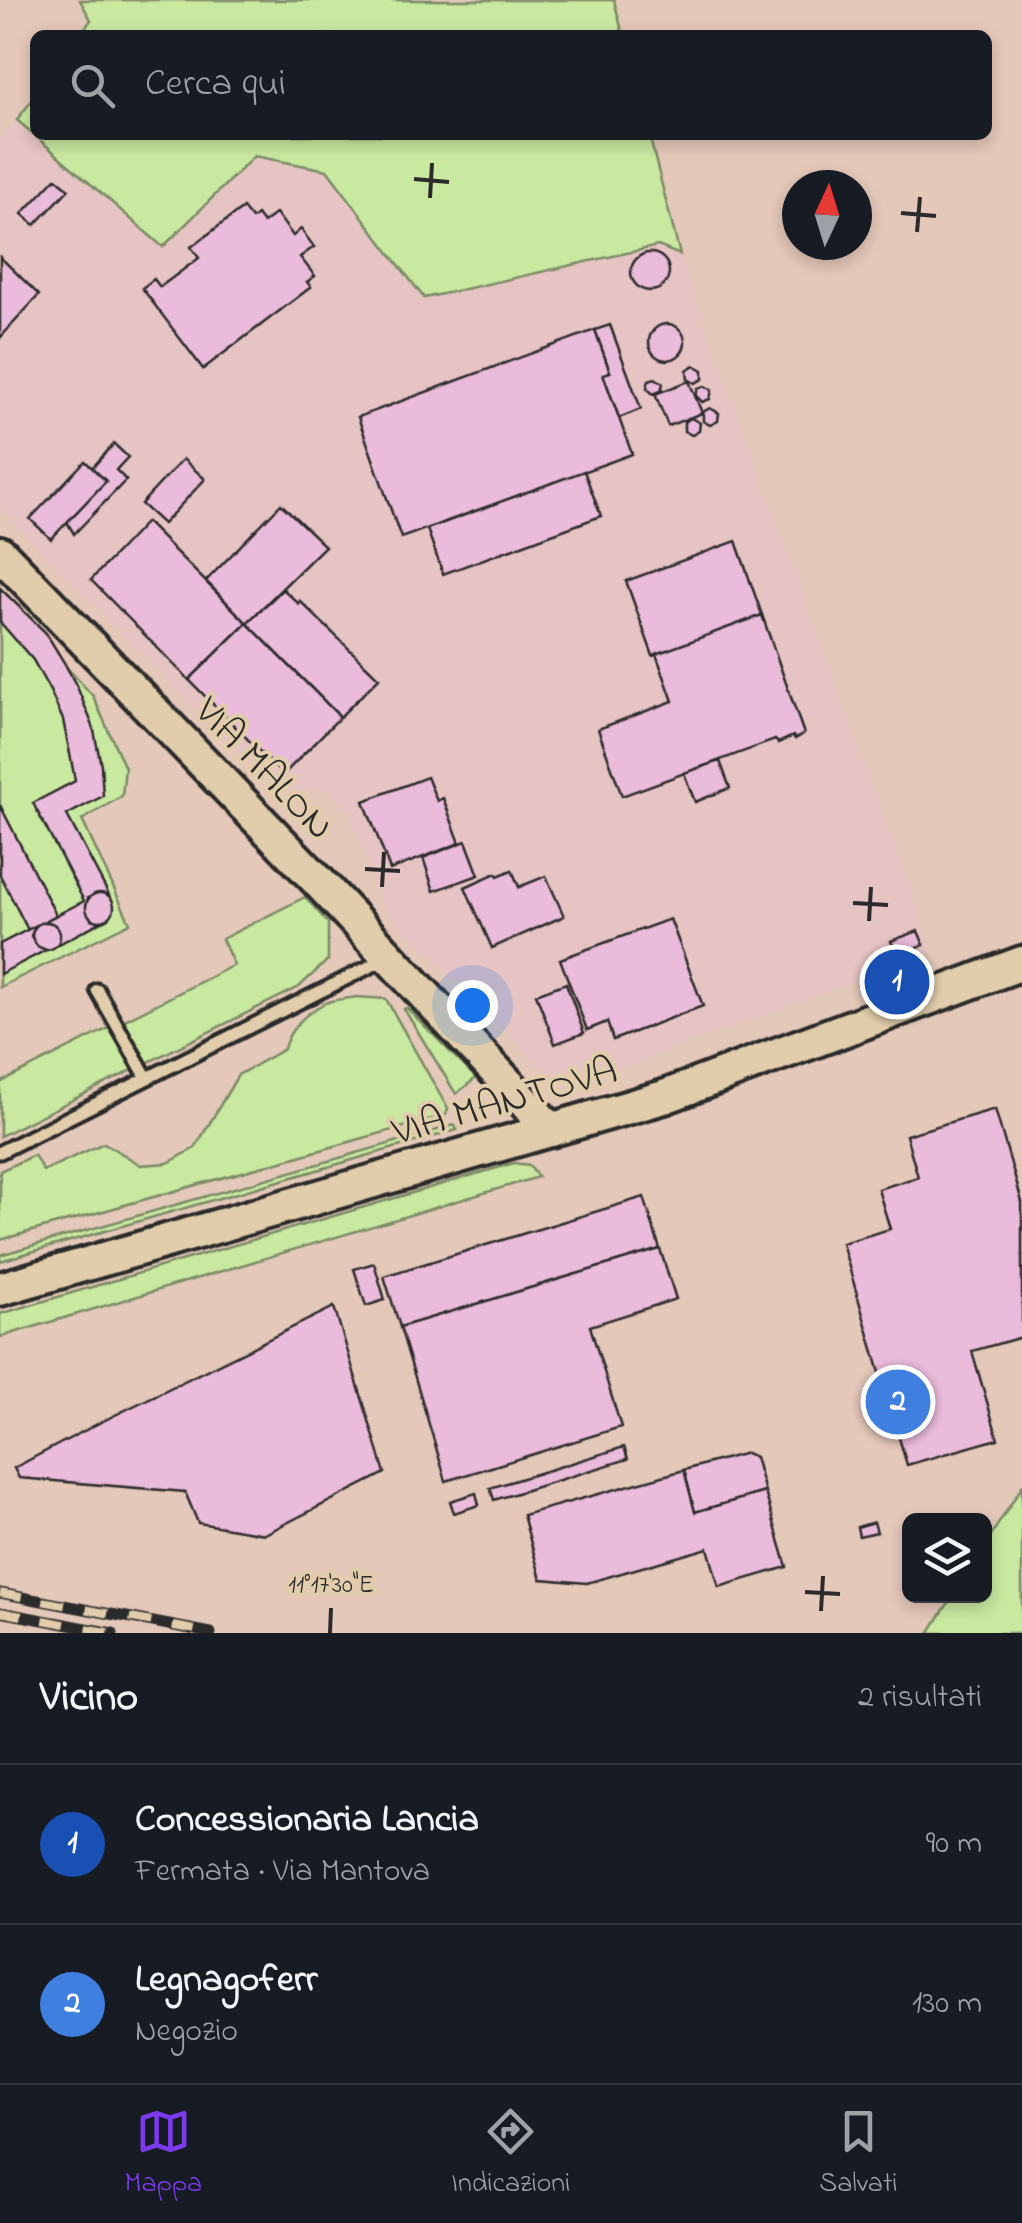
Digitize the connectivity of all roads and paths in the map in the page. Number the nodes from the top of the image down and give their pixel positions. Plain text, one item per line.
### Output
1 (0, 553) edge
2 (388, 957) junction
3 (1022, 963) edge
4 (98, 990) dead end
5 (147, 1078) junction
6 (551, 1130) junction
7 (0, 1152) edge
8 (0, 1288) edge

1 - 2 street, VIA MALON
2 - 5 lane
2 - 6 street, VIA MALON
3 - 6 street, VIA MANTOVA
4 - 5 lane
5 - 7 lane
6 - 8 street, VIA MANTOVA

